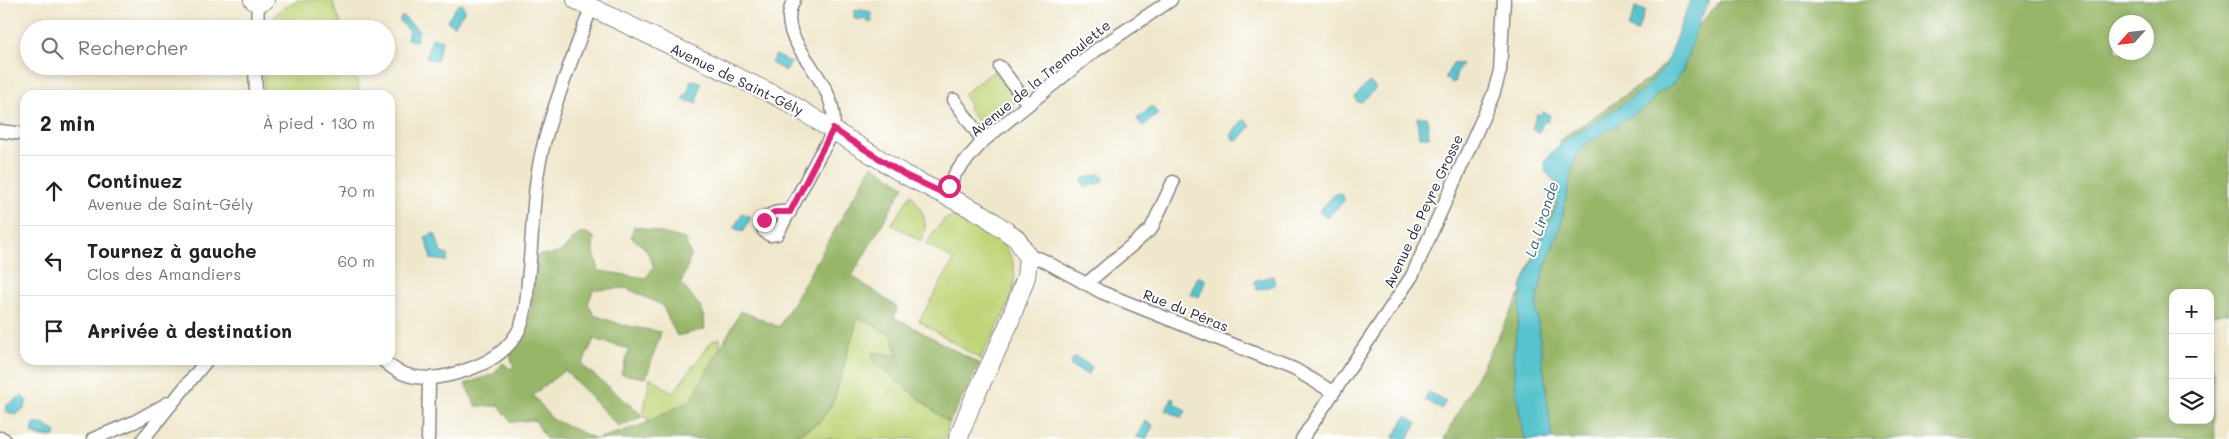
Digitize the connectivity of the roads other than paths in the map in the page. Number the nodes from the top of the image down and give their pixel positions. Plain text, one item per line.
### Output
1 (794, 0) edge
2 (1171, 0) edge
3 (1504, 0) edge
4 (259, 1) edge
5 (584, 4) edge
6 (258, 20) edge
7 (1000, 67) dead end
8 (254, 75) edge
9 (253, 90) edge
10 (954, 100) dead end
11 (1028, 104) junction
12 (833, 129) junction
13 (0, 131) edge
14 (20, 133) edge
15 (983, 141) junction
16 (1173, 182) dead end
17 (945, 194) junction
18 (790, 212) dead end
19 (1028, 257) junction
20 (1086, 284) junction
21 (203, 365) edge
22 (390, 365) edge
23 (429, 378) junction
24 (1333, 392) junction
25 (174, 399) junction
26 (0, 438) edge
27 (4, 439) edge
28 (93, 439) edge
29 (143, 439) edge
30 (428, 439) edge
31 (958, 439) edge
32 (1302, 439) edge

1 - 12 street
2 - 11 street, Avenue de la Tremoulette
3 - 24 street, Avenue de Peyre Grosse
4 - 6 street
5 - 12 street, Avenue de Saint-Gély
5 - 23 street
7 - 11 street
8 - 9 street
10 - 15 street
11 - 15 street, Avenue de la Tremoulette
12 - 17 street, Avenue de Saint-Gély
12 - 18 street
13 - 14 street
15 - 17 street, Avenue de la Tremoulette
16 - 20 street
17 - 19 street, Avenue de Saint-Gély
19 - 20 street, Rue du Péras
19 - 31 street
20 - 24 street, Rue du Péras
21 - 25 street
22 - 23 street
23 - 30 street
24 - 32 street, Avenue de Peyre Grosse
25 - 28 street
25 - 29 street
26 - 27 street

